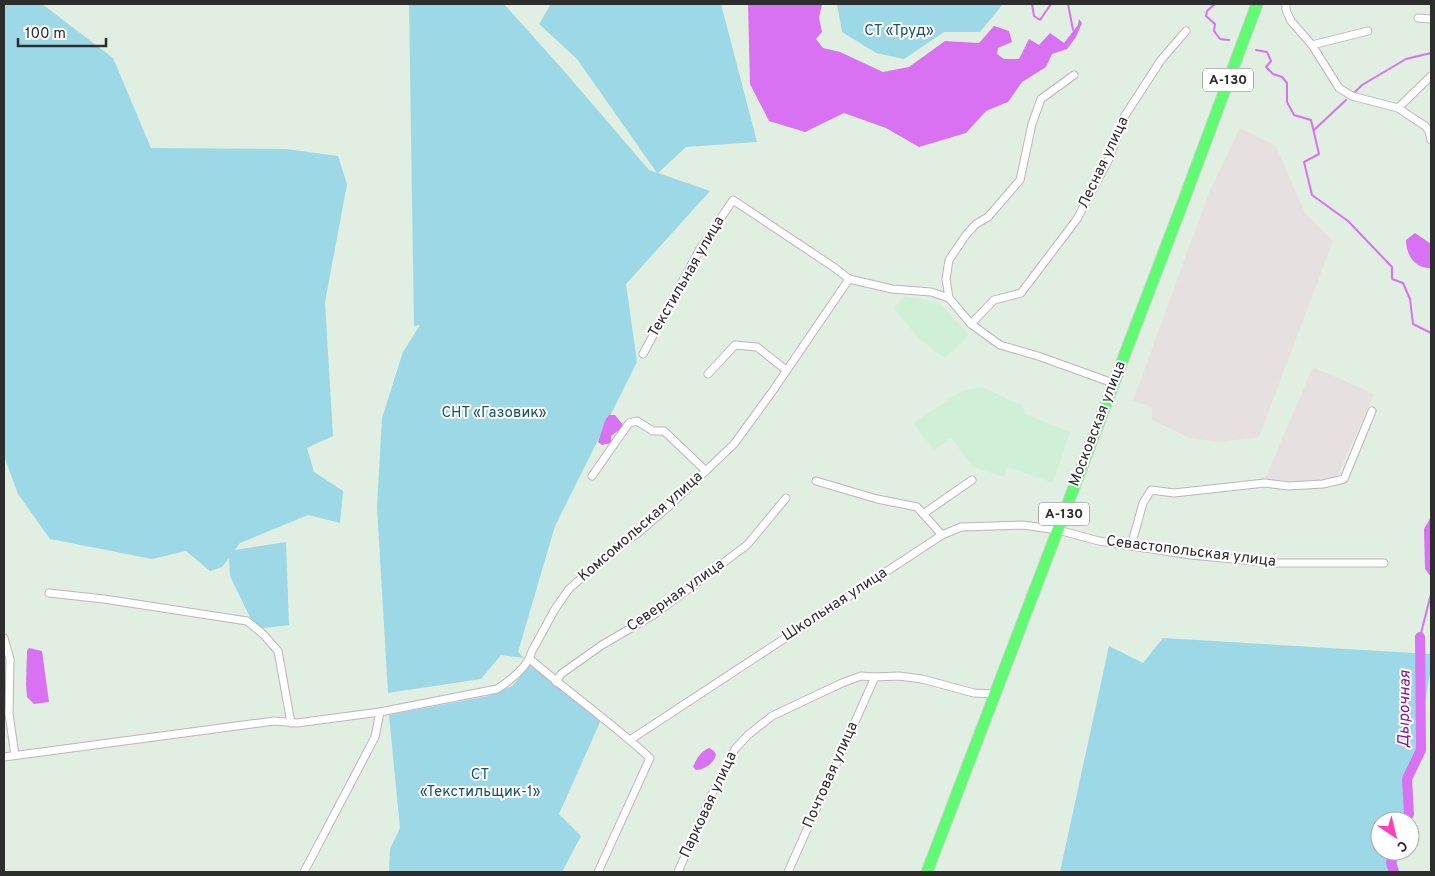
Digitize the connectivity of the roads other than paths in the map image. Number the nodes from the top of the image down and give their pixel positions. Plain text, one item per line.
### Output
1 (1257, 4) edge
2 (1286, 4) edge
3 (1418, 18) dead end
4 (1431, 19) edge
5 (1186, 31) dead end
6 (1368, 31) dead end
7 (1312, 45) junction
8 (1074, 75) dead end
9 (1431, 76) edge
10 (1398, 108) junction
11 (1431, 140) edge
12 (849, 279) junction
13 (949, 298) junction
14 (971, 324) junction
15 (643, 354) dead end
16 (786, 370) junction
17 (708, 374) dead end
18 (1114, 383) junction
19 (1372, 412) dead end
20 (706, 471) junction
21 (592, 476) dead end
22 (972, 480) dead end
23 (816, 481) dead end
24 (786, 498) dead end
25 (923, 514) junction
26 (1058, 530) junction
27 (942, 535) junction
28 (1131, 546) junction
29 (1384, 563) dead end
30 (49, 593) dead end
31 (4, 638) edge
32 (530, 659) junction
33 (875, 678) junction
34 (556, 682) junction
35 (7, 692) edge
36 (994, 694) junction
37 (380, 712) junction
38 (291, 723) junction
39 (630, 740) junction
40 (15, 755) junction
41 (4, 757) edge
42 (304, 872) edge
43 (598, 872) edge
44 (678, 872) edge
45 (788, 872) edge
46 (927, 872) edge

1 - 18 highway, Московская улица / А-130
2 - 7 street
3 - 4 street
5 - 14 street, Лесная улица
6 - 7 street
7 - 10 street
8 - 13 street
9 - 10 street
10 - 11 street
12 - 13 street
12 - 15 street, Текстильная улица
12 - 16 street, Комсомольская улица
13 - 14 street
14 - 18 street
16 - 17 street
16 - 20 street, Комсомольская улица
18 - 26 highway, Московская улица / А-130
19 - 28 street
20 - 21 street
20 - 32 street, Комсомольская улица
22 - 25 street
23 - 25 street
24 - 34 street, Северная улица
25 - 27 street
26 - 27 street, Школьная улица
26 - 28 street, Севастопольская улица
26 - 36 highway, Московская улица / А-130
27 - 39 street, Школьная улица
28 - 29 street, Севастопольская улица
30 - 38 street
31 - 35 street
32 - 34 street
32 - 37 street, Комсомольская улица
33 - 36 street, Парковая улица
33 - 44 street, Парковая улица
33 - 45 street, Почтовая улица
34 - 39 street
35 - 40 street
36 - 46 highway, Московская улица / А-130
37 - 38 street, Комсомольская улица
37 - 42 street
38 - 40 street, Комсомольская улица
39 - 43 street
40 - 41 street, Комсомольская улица

